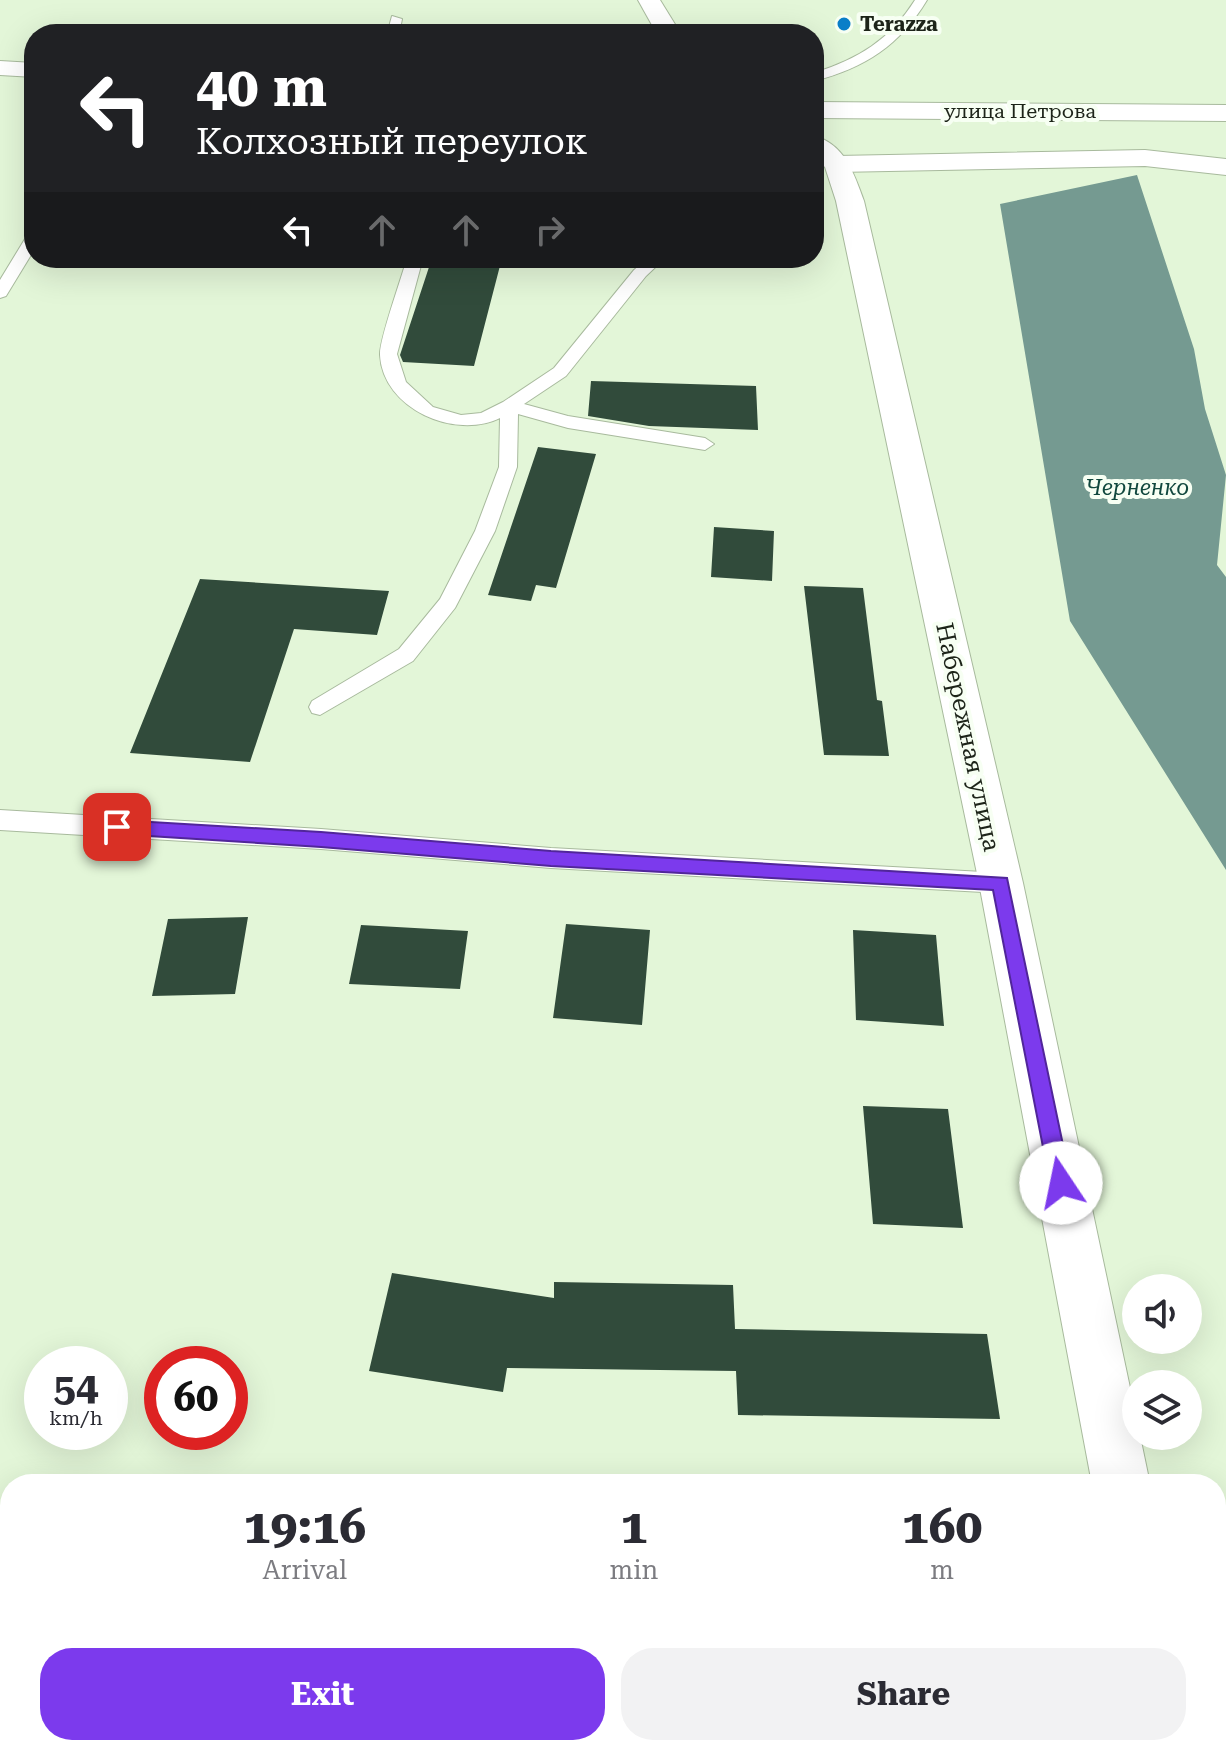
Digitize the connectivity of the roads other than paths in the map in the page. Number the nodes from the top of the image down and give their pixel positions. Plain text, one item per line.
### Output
1 (649, 0) edge
2 (921, 0) edge
3 (396, 19) dead end
4 (395, 24) edge
5 (663, 24) edge
6 (0, 68) edge
7 (24, 69) edge
8 (824, 74) edge
9 (824, 110) edge
10 (1226, 113) edge
11 (826, 154) edge
12 (1226, 167) edge
13 (24, 253) edge
14 (412, 268) edge
15 (646, 268) edge
16 (0, 293) edge
17 (509, 406) junction
18 (705, 444) dead end
19 (320, 707) dead end
20 (0, 820) edge
21 (1001, 883) junction
22 (1119, 1474) edge

1 - 5 main road
2 - 8 lane
3 - 4 lane
6 - 7 main road
9 - 10 main road, улица Петрова
11 - 12 main road
11 - 21 main road, Набережная улица
13 - 16 lane
14 - 17 lane
15 - 17 lane
17 - 18 lane
17 - 19 lane
20 - 21 lane
21 - 22 main road, Набережная улица

